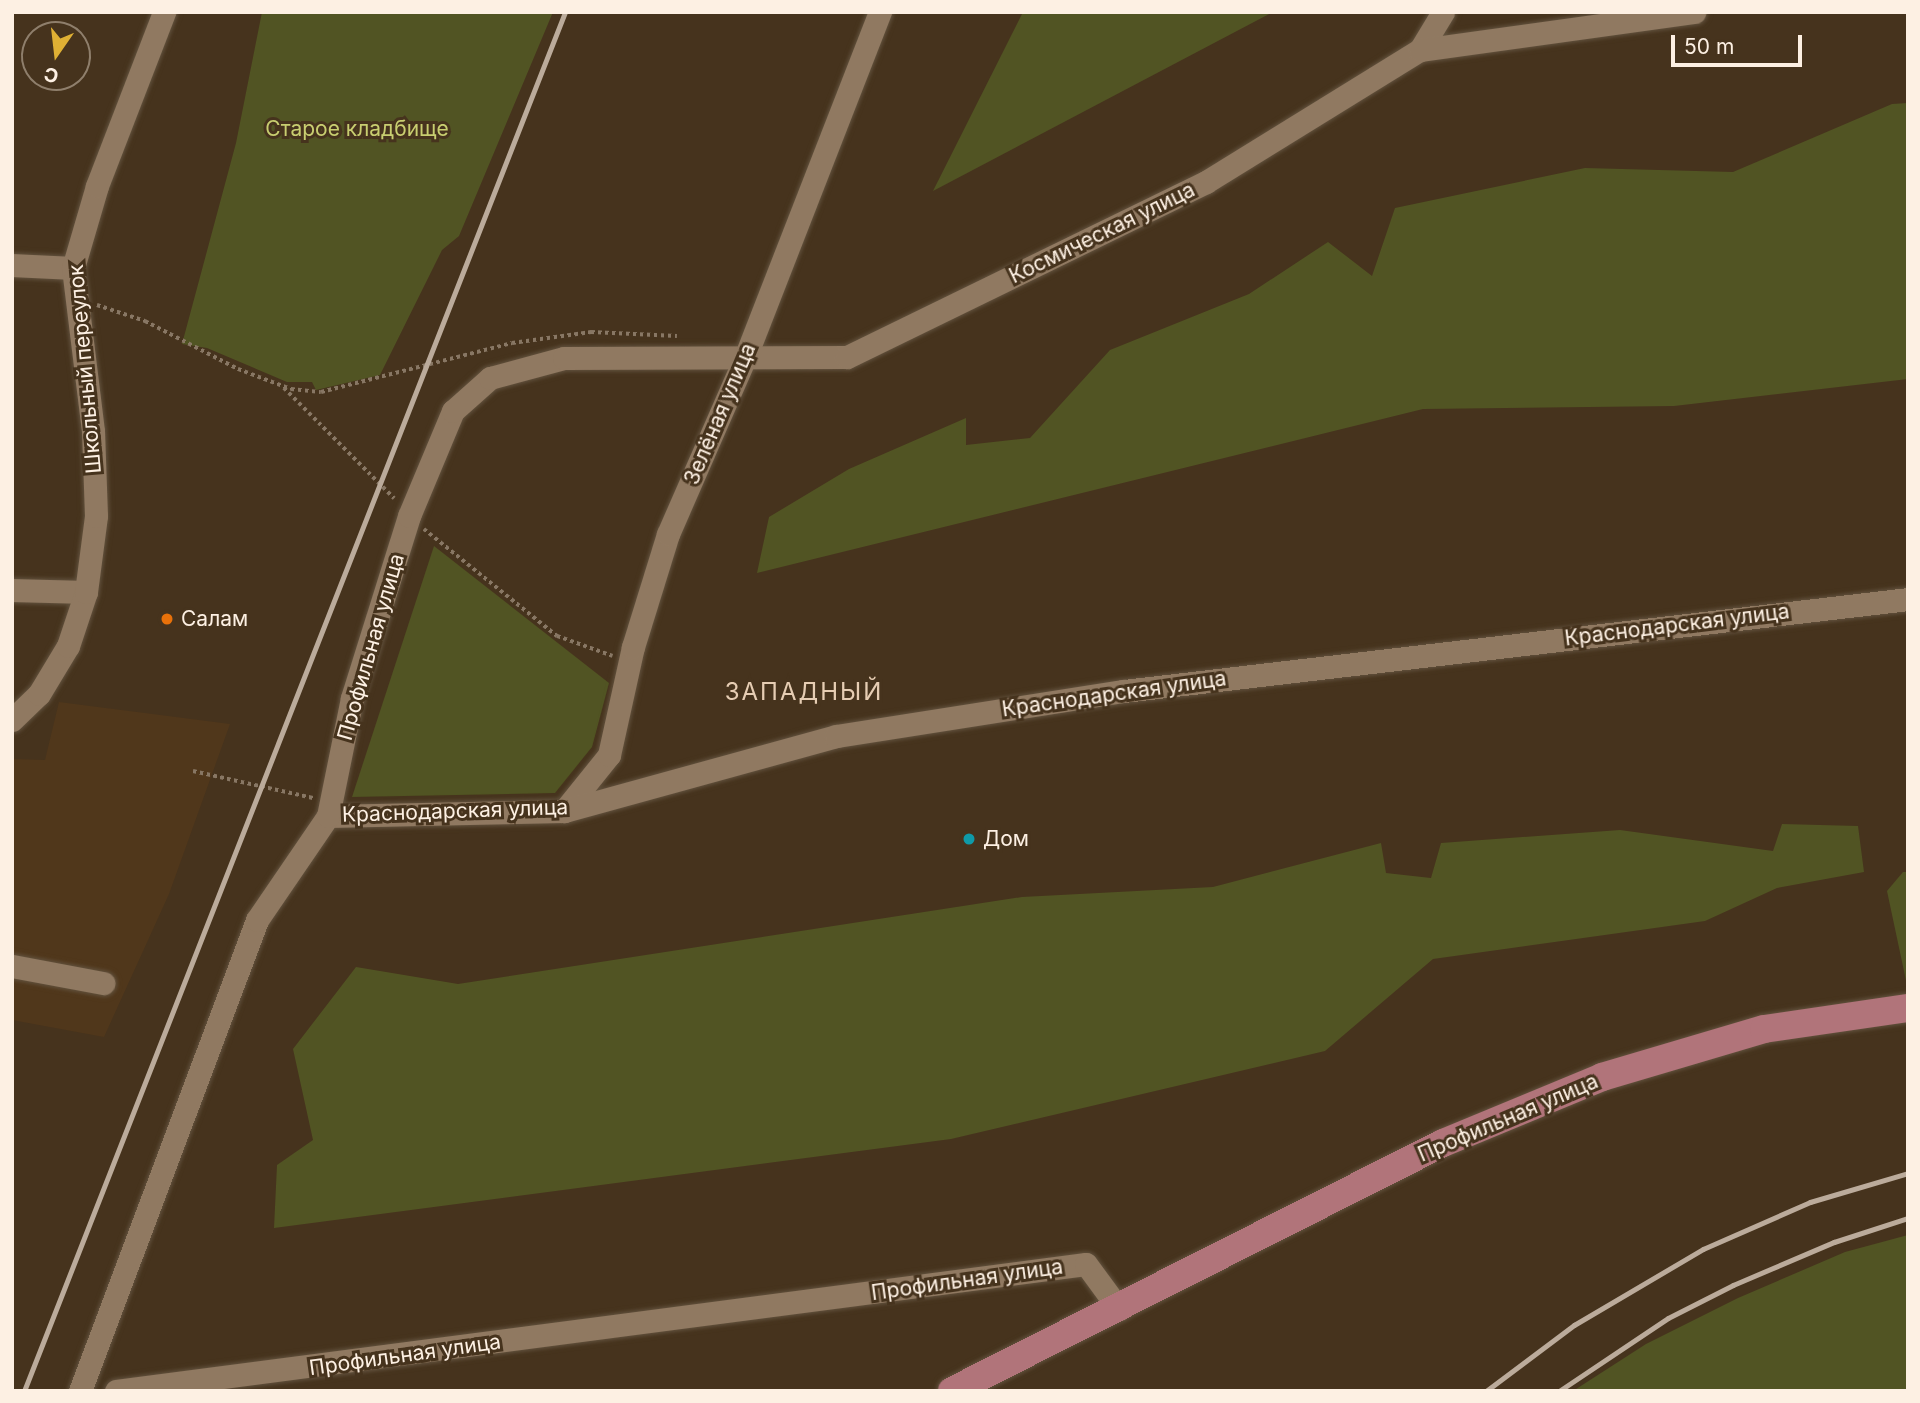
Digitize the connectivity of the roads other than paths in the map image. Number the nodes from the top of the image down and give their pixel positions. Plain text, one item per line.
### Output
1 (164, 12) edge
2 (880, 12) edge
3 (1443, 12) edge
4 (1694, 12) edge
5 (1420, 50) junction
6 (12, 265) edge
7 (73, 268) junction
8 (745, 358) junction
9 (490, 378) joint
10 (12, 590) edge
11 (86, 592) junction
12 (1908, 599) edge
13 (12, 720) edge
14 (330, 809) junction
15 (564, 811) junction
16 (12, 966) edge
17 (103, 983) dead end
18 (1908, 1008) edge
19 (1119, 1309) junction
20 (80, 1391) edge
21 (116, 1391) edge
22 (952, 1391) edge

1 - 7 street, Школьный переулок
2 - 8 street, Зелёная улица
3 - 5 street
4 - 5 street, Космическая улица
5 - 8 street, Космическая улица
6 - 7 street
7 - 11 street, Школьный переулок
8 - 9 street, Космическая улица
8 - 15 street, Зелёная улица
9 - 14 street, Профильная улица
10 - 11 street
11 - 13 street, Школьный переулок
12 - 15 street, Краснодарская улица
14 - 15 street, Краснодарская улица
14 - 20 street, Профильная улица
16 - 17 street
18 - 19 main road, Профильная улица
19 - 21 street, Профильная улица
19 - 22 main road

